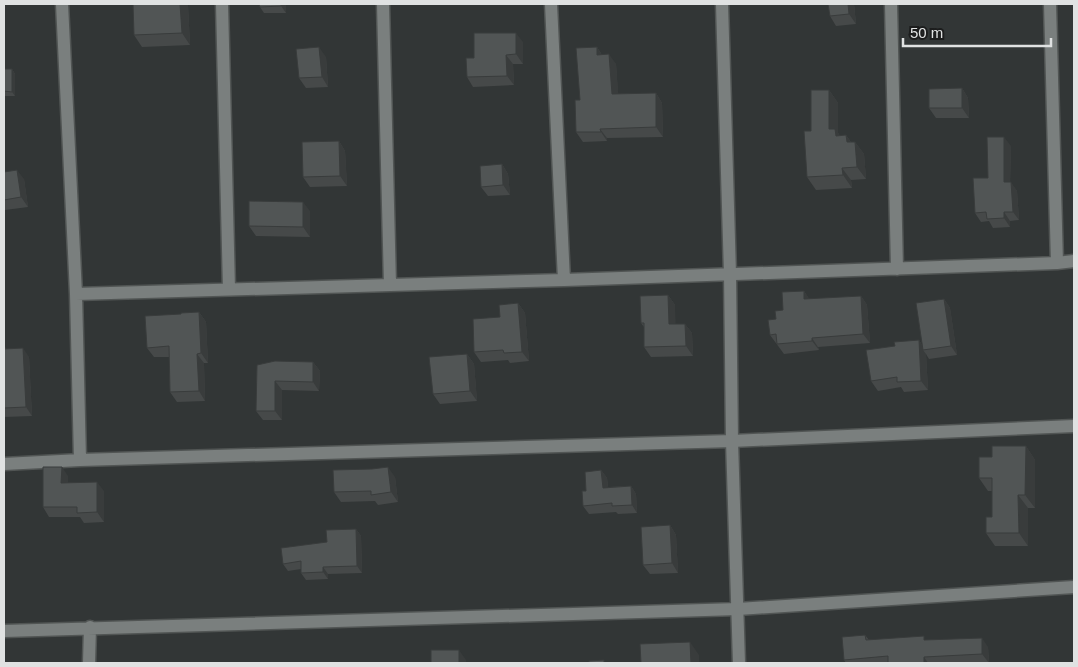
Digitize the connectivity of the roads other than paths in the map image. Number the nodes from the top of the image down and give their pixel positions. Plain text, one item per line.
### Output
1 (62, 4) edge
2 (222, 4) edge
3 (383, 4) edge
4 (551, 4) edge
5 (722, 4) edge
6 (891, 4) edge
7 (1050, 4) edge
8 (1074, 261) edge
9 (1057, 263) junction
10 (897, 269) junction
11 (730, 274) junction
12 (564, 280) junction
13 (390, 285) junction
14 (229, 289) junction
15 (76, 294) junction
16 (1074, 426) edge
17 (732, 441) junction
18 (80, 460) junction
19 (4, 464) edge
20 (1074, 587) edge
21 (738, 609) junction
22 (90, 627) junction
23 (4, 631) edge
24 (90, 663) edge
25 (739, 663) edge

1 - 15 street
2 - 14 street
3 - 13 street
4 - 12 street
5 - 11 street
6 - 10 street
7 - 9 street
8 - 9 street
9 - 10 street
10 - 11 street
11 - 12 street
11 - 17 street
12 - 13 street
13 - 14 street
14 - 15 street
15 - 18 street
16 - 17 street
17 - 18 street
17 - 21 street
18 - 19 street
20 - 21 street
21 - 22 street
21 - 25 street
22 - 23 street
22 - 24 street

